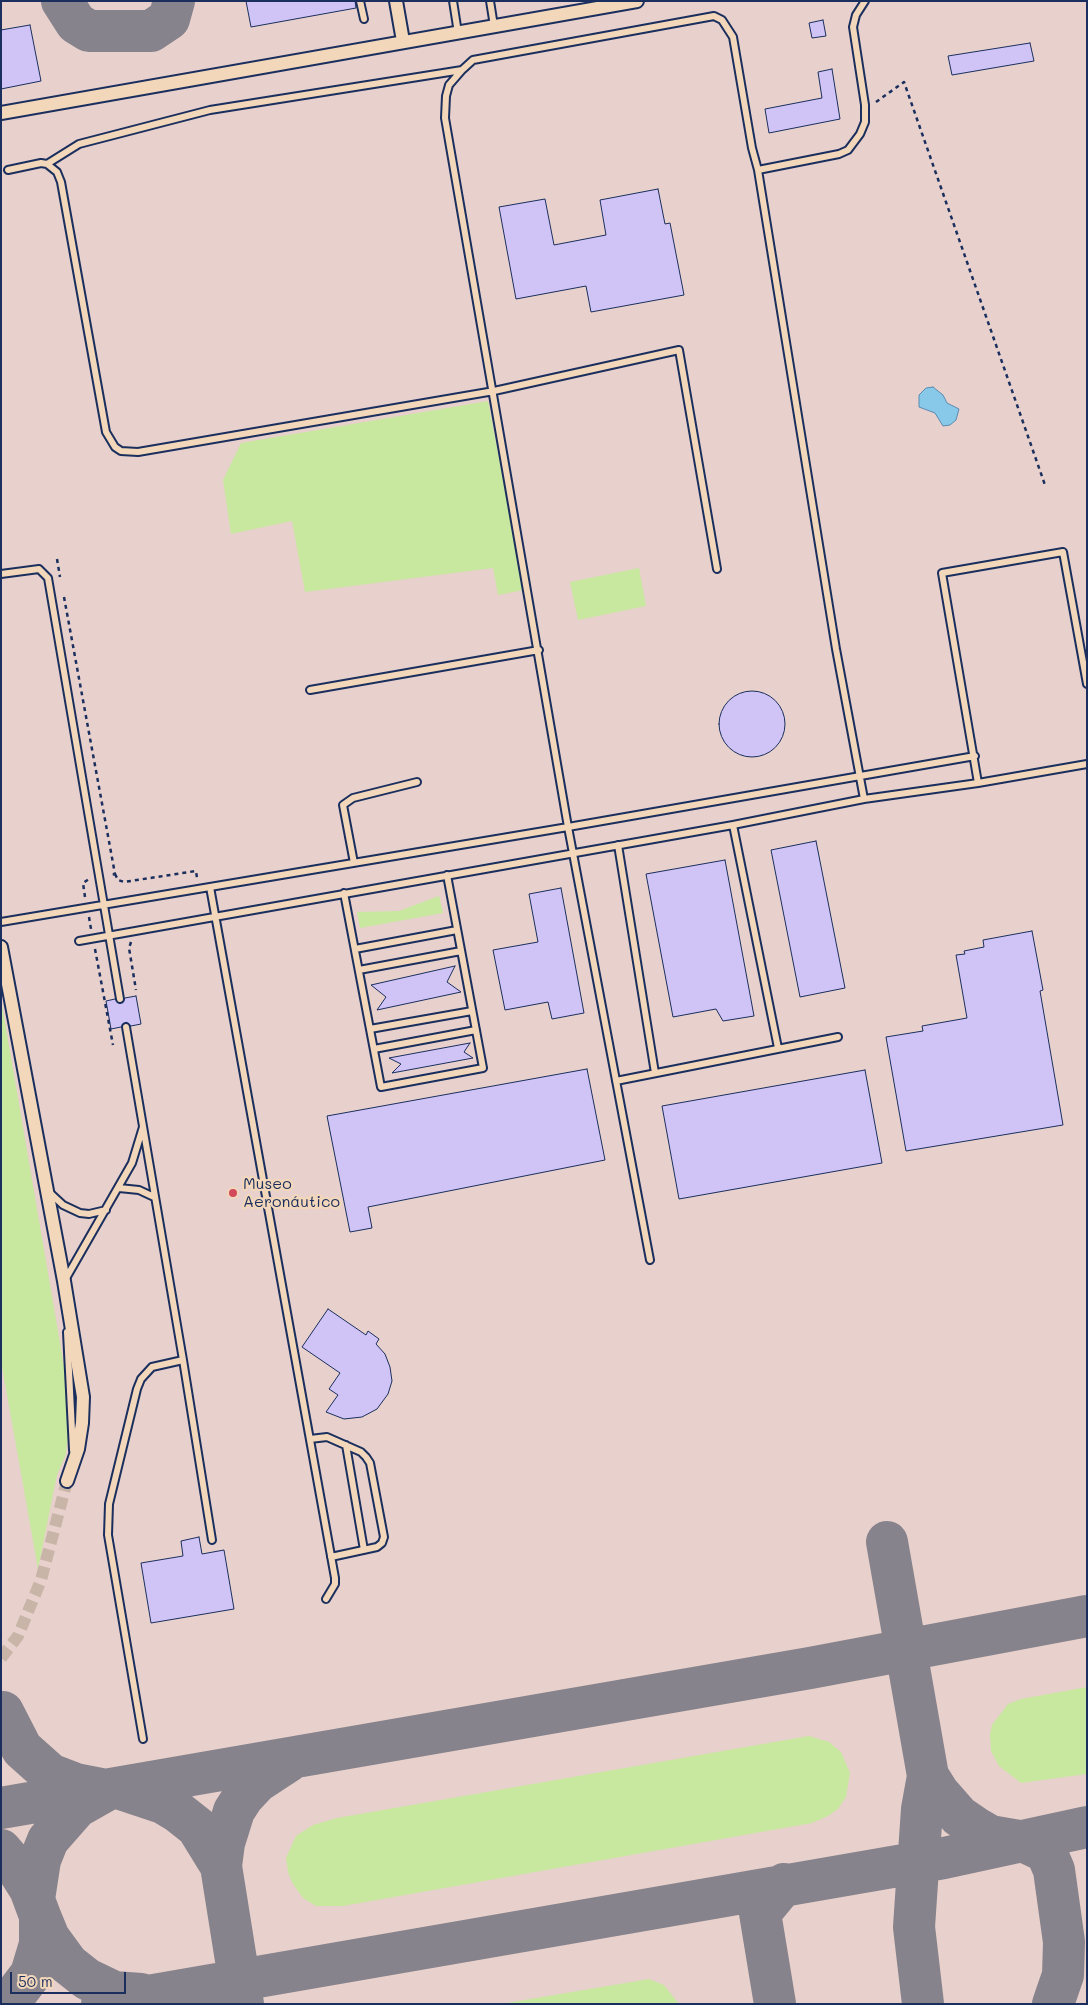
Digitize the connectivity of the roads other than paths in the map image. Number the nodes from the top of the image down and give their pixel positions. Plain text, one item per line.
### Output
1 (360, 1) edge
2 (396, 1) edge
3 (453, 1) edge
4 (490, 1) edge
5 (637, 1) edge
6 (865, 1) edge
7 (364, 19) dead end
8 (494, 26) junction
9 (458, 33) junction
10 (403, 41) junction
11 (462, 70) junction
12 (1, 113) edge
13 (47, 164) junction
14 (8, 170) dead end
15 (758, 170) junction
16 (494, 391) junction
17 (717, 569) dead end
18 (1, 574) edge
19 (539, 650) junction
20 (1087, 684) edge
21 (310, 690) dead end
22 (975, 756) junction
23 (1087, 764) edge
24 (860, 775) junction
25 (417, 782) dead end
26 (978, 782) junction
27 (864, 798) junction
28 (734, 825) junction
29 (568, 827) junction
30 (618, 845) junction
31 (573, 853) junction
32 (354, 863) junction
33 (447, 875) junction
34 (210, 888) junction
35 (344, 893) junction
36 (105, 905) junction
37 (214, 916) junction
38 (1, 922) edge
39 (457, 930) junction
40 (110, 936) junction
41 (79, 941) dead end
42 (1, 947) edge
43 (354, 949) junction
44 (461, 951) junction
45 (359, 970) junction
46 (120, 999) dead end
47 (472, 1011) junction
48 (126, 1027) dead end
49 (370, 1029) junction
50 (476, 1030) junction
51 (838, 1037) dead end
52 (778, 1048) junction
53 (374, 1049) junction
54 (655, 1073) junction
55 (616, 1081) junction
56 (144, 1124) junction
57 (119, 1188) junction
58 (47, 1190) junction
59 (154, 1197) junction
60 (106, 1210) junction
61 (650, 1260) dead end
62 (64, 1281) junction
63 (184, 1360) junction
64 (310, 1439) junction
65 (346, 1446) junction
66 (67, 1481) tunnel mouth
67 (212, 1540) dead end
68 (364, 1550) junction
69 (331, 1557) junction
70 (326, 1599) dead end
71 (143, 1739) dead end

1 - 7 lane
2 - 10 street
3 - 9 lane
4 - 8 lane
5 - 8 street
6 - 15 lane
8 - 9 street
9 - 10 street
10 - 12 street
11 - 13 lane
11 - 15 lane
11 - 16 lane
13 - 14 lane
13 - 16 lane
15 - 24 lane
16 - 17 lane
16 - 19 lane
18 - 36 lane
19 - 21 lane
19 - 29 lane
20 - 22 lane
22 - 24 lane
22 - 26 lane
23 - 26 lane
24 - 27 lane
24 - 29 lane
25 - 32 lane
26 - 27 lane
27 - 28 lane
28 - 30 lane
28 - 52 lane
29 - 31 lane
29 - 32 lane
30 - 31 lane
30 - 54 lane
31 - 33 lane
31 - 55 lane
32 - 34 lane
33 - 35 lane
33 - 39 lane
34 - 36 lane
34 - 37 lane
35 - 37 lane
35 - 43 lane
36 - 38 lane
36 - 40 lane
37 - 40 lane
37 - 64 lane
39 - 43 lane
39 - 44 lane
40 - 41 lane
40 - 46 lane
42 - 58 street
43 - 45 lane
44 - 45 lane
44 - 47 lane
45 - 49 lane
47 - 49 lane
47 - 50 lane
48 - 56 lane
49 - 53 lane
50 - 53 lane
50 - 53 lane
51 - 52 lane
52 - 54 lane
54 - 55 lane
55 - 61 lane
56 - 57 lane
56 - 59 lane
57 - 59 lane
57 - 60 lane
58 - 60 lane
58 - 62 street
59 - 63 lane
60 - 62 lane
62 - 66 street
63 - 67 lane
63 - 71 lane
64 - 65 lane
64 - 69 lane
65 - 68 lane
65 - 68 lane
68 - 69 lane
69 - 70 lane

